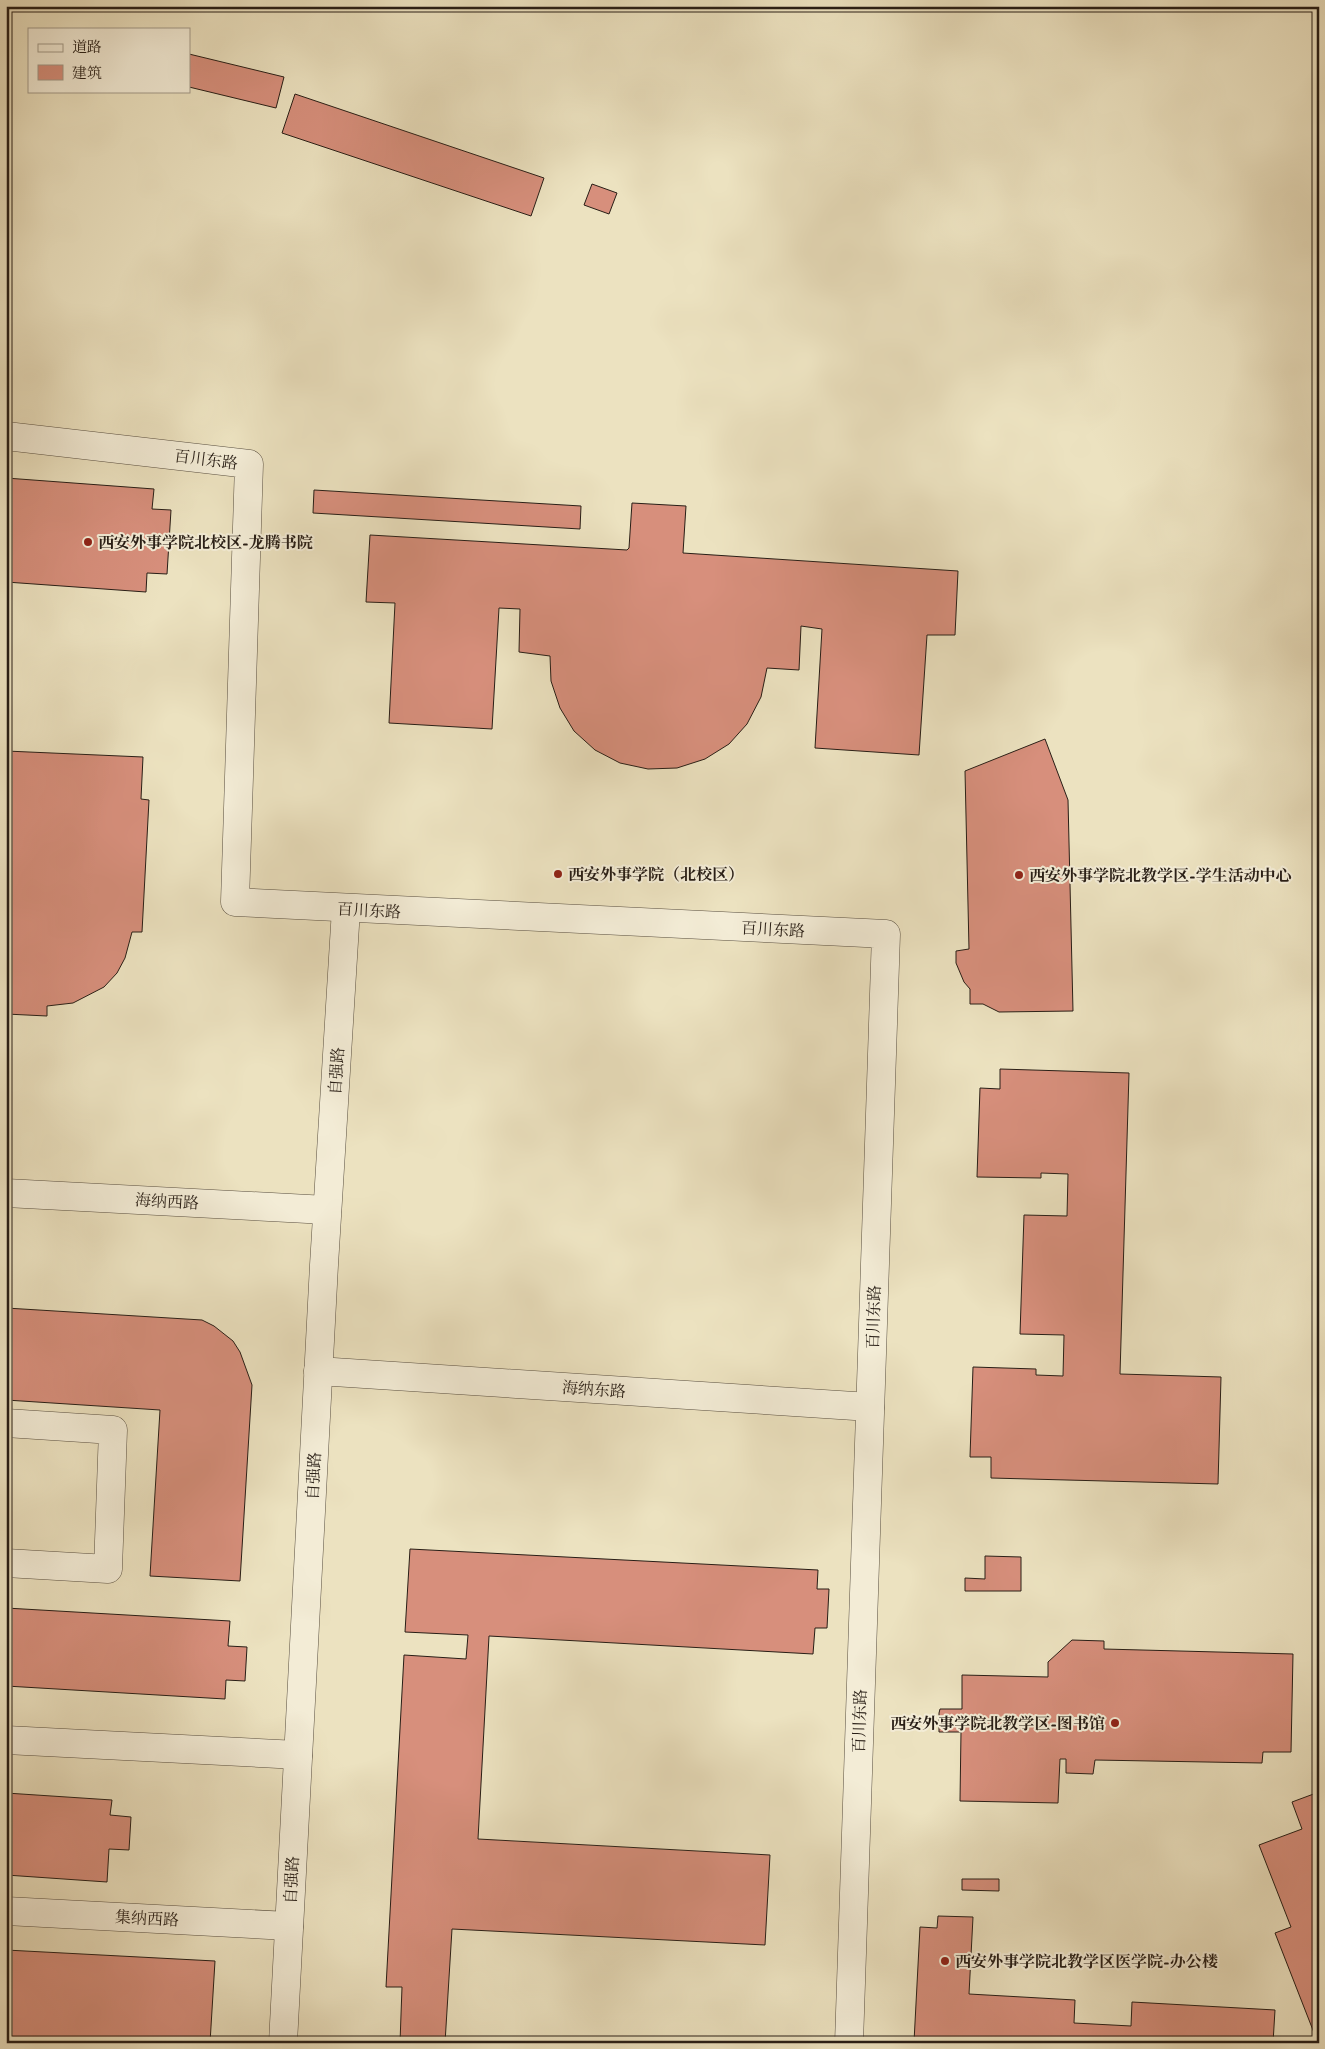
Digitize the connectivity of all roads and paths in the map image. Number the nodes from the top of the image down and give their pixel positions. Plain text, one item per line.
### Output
1 (6, 436) edge
2 (346, 909) junction
3 (6, 1193) edge
4 (327, 1210) junction
5 (318, 1371) junction
6 (870, 1407) junction
7 (6, 1424) edge
8 (6, 1563) edge
9 (6, 1740) edge
10 (298, 1755) junction
11 (6, 1910) edge
12 (289, 1926) junction
13 (282, 2043) edge
14 (849, 2043) edge

1 - 2 street, 百川东路
2 - 4 street, 自强路
2 - 6 street, 百川东路
3 - 4 street, 海纳西路
4 - 5 street, 自强路
5 - 6 street, 海纳东路
5 - 10 street, 自强路
6 - 14 street, 百川东路
7 - 8 street
9 - 10 street
10 - 12 street, 自强路
11 - 12 street, 集纳西路
12 - 13 street, 自强路

